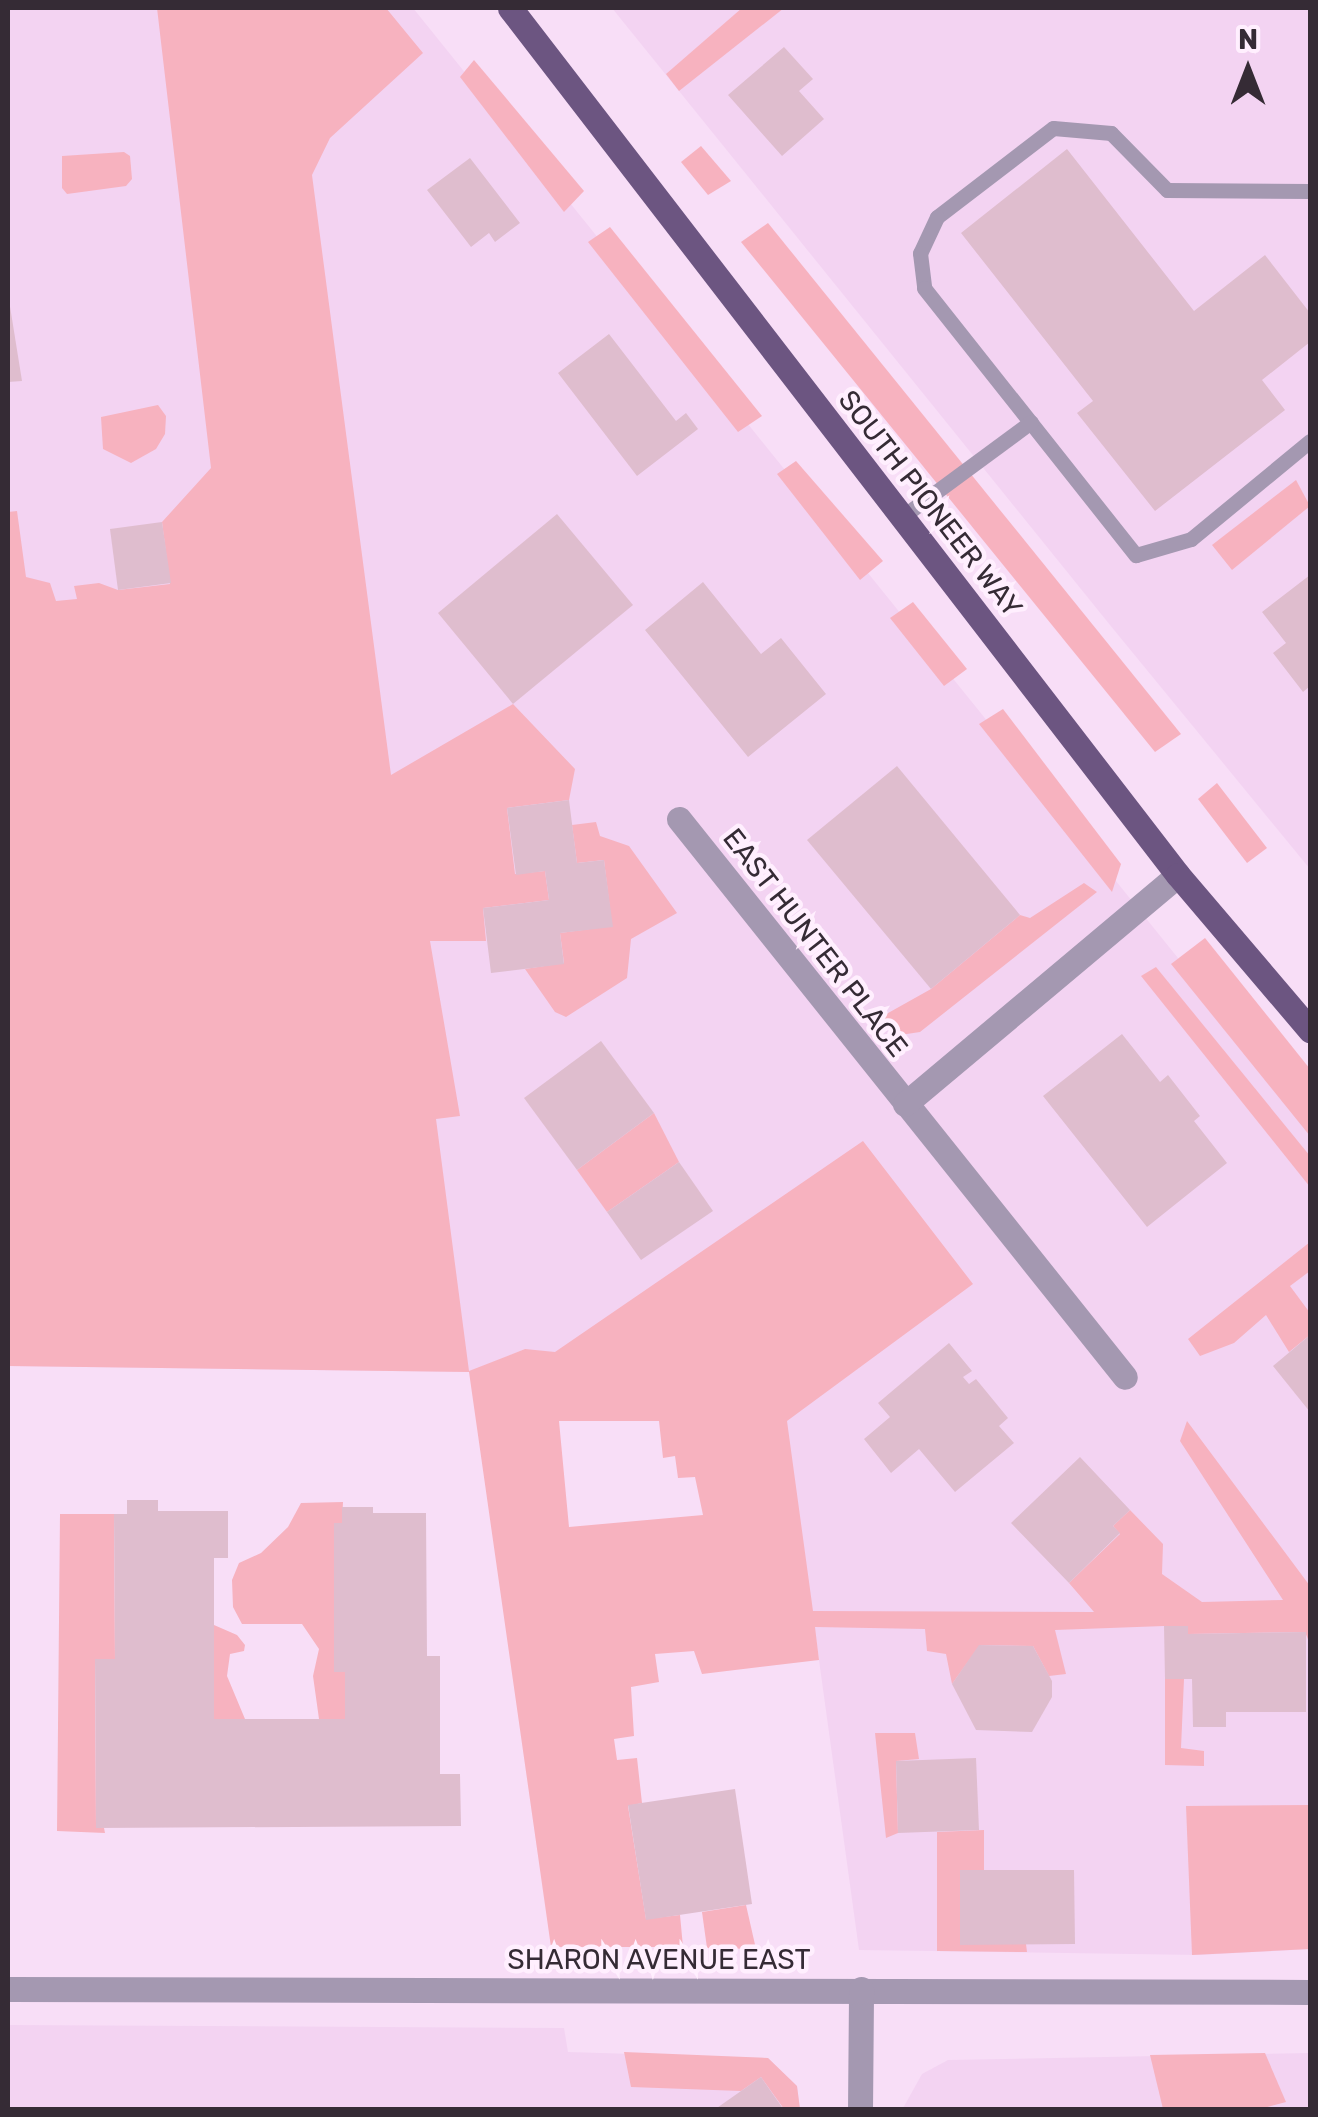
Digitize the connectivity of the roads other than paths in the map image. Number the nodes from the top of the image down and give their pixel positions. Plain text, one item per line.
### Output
1 (510, 8) edge
2 (1310, 191) edge
3 (1031, 422) junction
4 (1310, 442) edge
5 (902, 517) junction
6 (679, 820) dead end
7 (1178, 875) junction
8 (1310, 1030) edge
9 (904, 1104) junction
10 (1125, 1378) dead end
11 (861, 1989) junction
12 (8, 1990) edge
13 (1310, 1992) edge
14 (860, 2110) edge

1 - 5 main road, SOUTH PIONEER WAY
2 - 3 lane
3 - 4 lane
3 - 5 lane
5 - 7 main road, SOUTH PIONEER WAY
6 - 9 street, EAST HUNTER PLACE
7 - 8 main road, SOUTH PIONEER WAY
7 - 9 street, EAST HUNTER PLACE
9 - 10 street, EAST HUNTER PLACE
11 - 12 street, SHARON AVENUE EAST
11 - 13 street, SHARON AVENUE EAST
11 - 14 street

